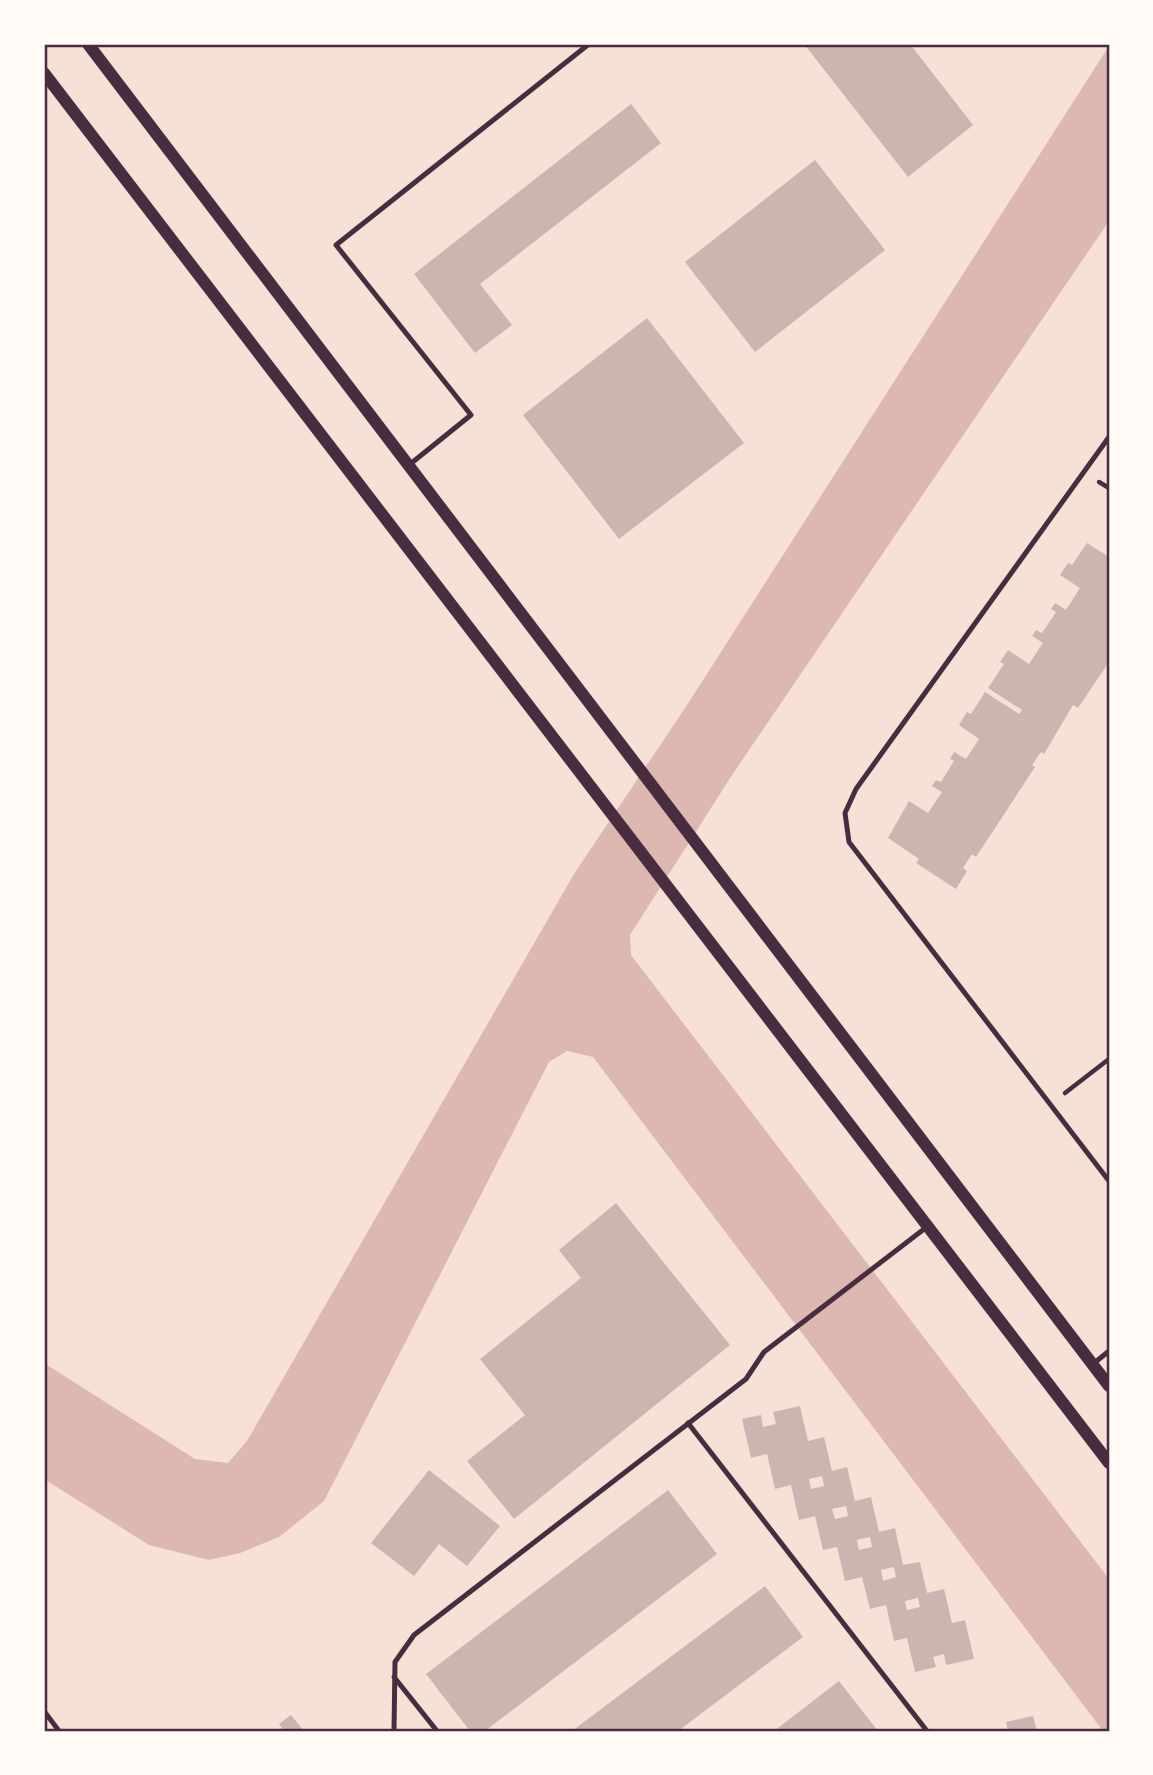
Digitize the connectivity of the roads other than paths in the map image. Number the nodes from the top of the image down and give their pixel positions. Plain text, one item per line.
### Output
1 (88, 44) edge
2 (589, 44) edge
3 (44, 73) edge
4 (1109, 436) edge
5 (409, 465) junction
6 (1109, 1181) edge
7 (928, 1226) junction
8 (1109, 1351) edge
9 (1093, 1364) junction
10 (1109, 1386) edge
11 (688, 1423) junction
12 (1109, 1463) edge
13 (394, 1677) junction
14 (44, 1711) edge
15 (60, 1731) edge
16 (394, 1731) edge
17 (437, 1731) edge
18 (927, 1731) edge

1 - 5 street
2 - 5 lane
3 - 7 street
4 - 6 lane
5 - 9 street
7 - 11 lane
7 - 12 street
8 - 9 lane
9 - 10 street
11 - 13 lane
11 - 18 lane
13 - 16 lane
13 - 17 lane
14 - 15 lane

